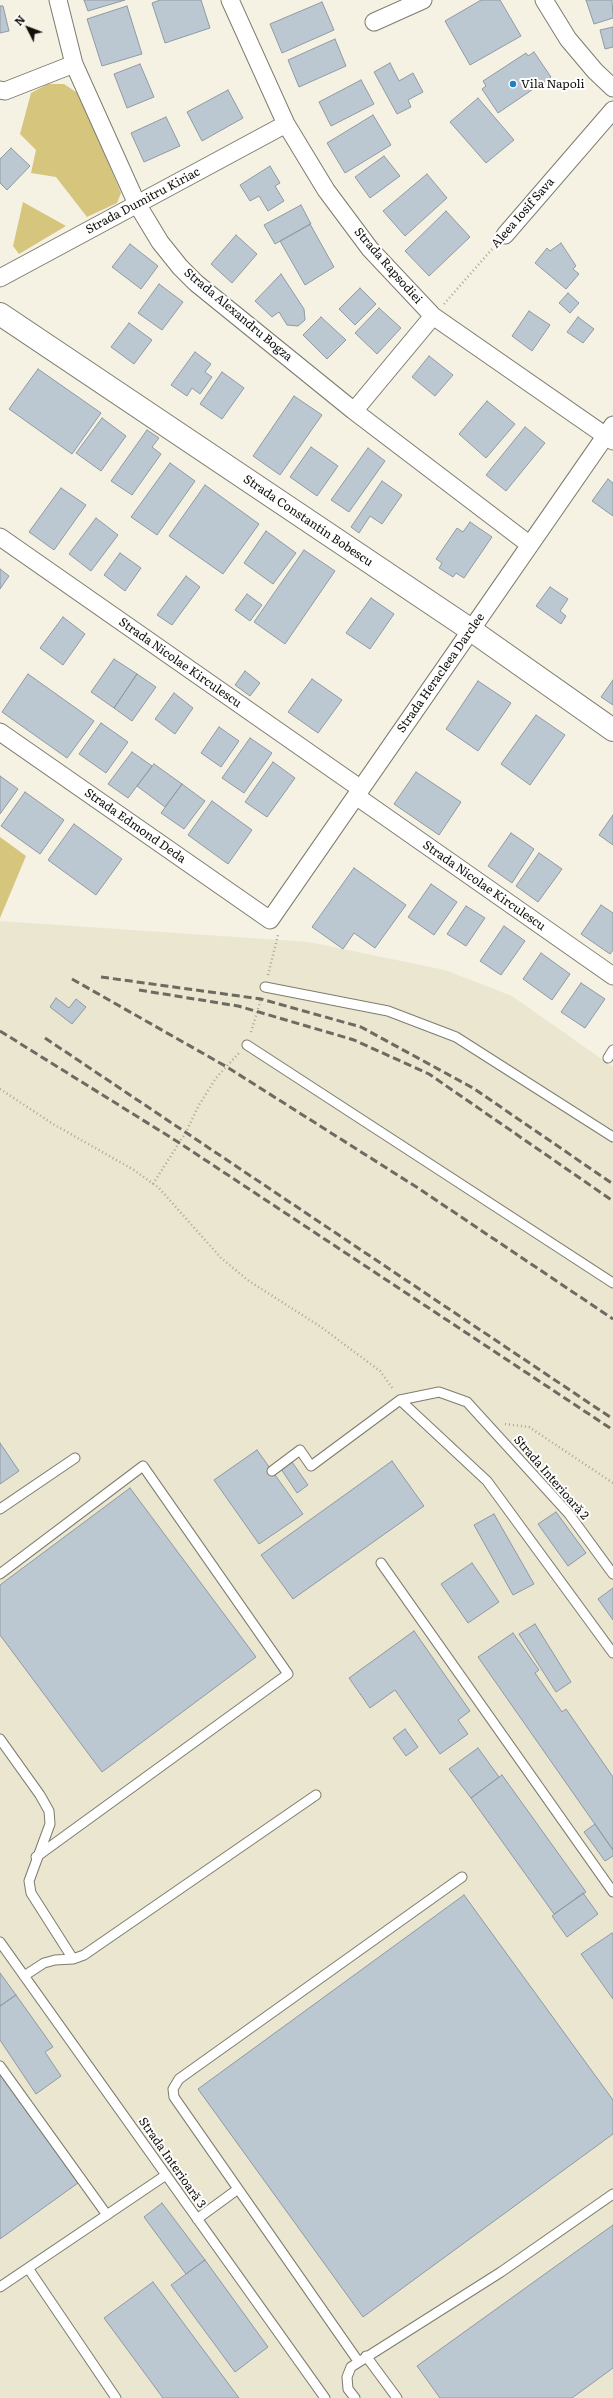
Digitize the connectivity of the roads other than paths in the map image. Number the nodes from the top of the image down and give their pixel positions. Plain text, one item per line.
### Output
1 (58, 0) edge
2 (230, 0) edge
3 (423, 0) edge
4 (544, 0) edge
5 (374, 22) dead end
6 (74, 64) junction
7 (613, 88) edge
8 (0, 90) edge
9 (613, 110) edge
10 (286, 124) junction
11 (137, 204) junction
12 (505, 235) road end
13 (0, 278) edge
14 (0, 314) edge
15 (433, 316) junction
16 (354, 411) junction
17 (610, 434) edge
18 (0, 537) edge
19 (530, 545) junction
20 (471, 630) junction
21 (613, 730) edge
22 (0, 732) edge
23 (358, 793) junction
24 (270, 920) joint
25 (613, 976) edge
26 (265, 987) dead end
27 (246, 1045) road end
28 (613, 1137) edge
29 (613, 1283) edge
30 (400, 1400) junction
31 (75, 1458) dead end
32 (272, 1471) dead end
33 (0, 1509) edge
34 (381, 1563) dead end
35 (0, 1574) edge
36 (613, 1574) edge
37 (613, 1653) edge
38 (0, 1739) edge
39 (316, 1795) dead end
40 (36, 1857) junction
41 (462, 1877) dead end
42 (613, 1892) edge
43 (0, 1942) edge
44 (73, 1959) junction
45 (24, 1976) junction
46 (0, 2066) edge
47 (166, 2175) junction
48 (238, 2189) junction
49 (613, 2194) edge
50 (107, 2215) junction
51 (198, 2219) junction
52 (28, 2268) junction
53 (0, 2287) edge
54 (362, 2358) junction
55 (321, 2397) edge
56 (116, 2398) edge
57 (354, 2398) edge
58 (397, 2398) edge

1 - 6 street, Strada Alexandru Bogza
2 - 10 street, Strada Rapsodiei
3 - 5 street
4 - 7 street
6 - 8 street
6 - 11 street, Strada Alexandru Bogza
9 - 12 street, Aleea Iosif Sava
10 - 11 street, Strada Dumitru Kiriac
10 - 15 street, Strada Rapsodiei
11 - 13 street, Strada Dumitru Kiriac
11 - 16 street, Strada Alexandru Bogza
14 - 20 street, Strada Constantin Bobescu
15 - 16 street
15 - 17 street, Strada Rapsodiei
16 - 19 street, Strada Alexandru Bogza
17 - 19 street, Strada Heracleea Darclee
18 - 23 street, Strada Nicolae Kirculescu
19 - 20 street, Strada Heracleea Darclee
20 - 21 street, Strada Constantin Bobescu
20 - 23 street, Strada Heracleea Darclee
22 - 24 street, Strada Edmond Deda
23 - 24 street, Strada Heracleea Darclee
23 - 25 street, Strada Nicolae Kirculescu
26 - 28 lane
27 - 29 lane
30 - 32 lane
30 - 36 lane, Strada Interioară 2
30 - 37 lane
31 - 33 lane
34 - 42 lane
35 - 40 lane
38 - 40 lane
39 - 44 lane
40 - 44 lane
41 - 48 lane
43 - 45 lane, Strada Interioară 3
44 - 45 lane
45 - 47 lane, Strada Interioară 3
46 - 50 lane
47 - 50 lane
47 - 51 lane, Strada Interioară 3
48 - 51 lane
48 - 54 lane
49 - 54 lane
50 - 52 lane
51 - 55 lane, Strada Interioară 3
52 - 53 lane
52 - 56 lane
54 - 57 lane
54 - 58 lane

